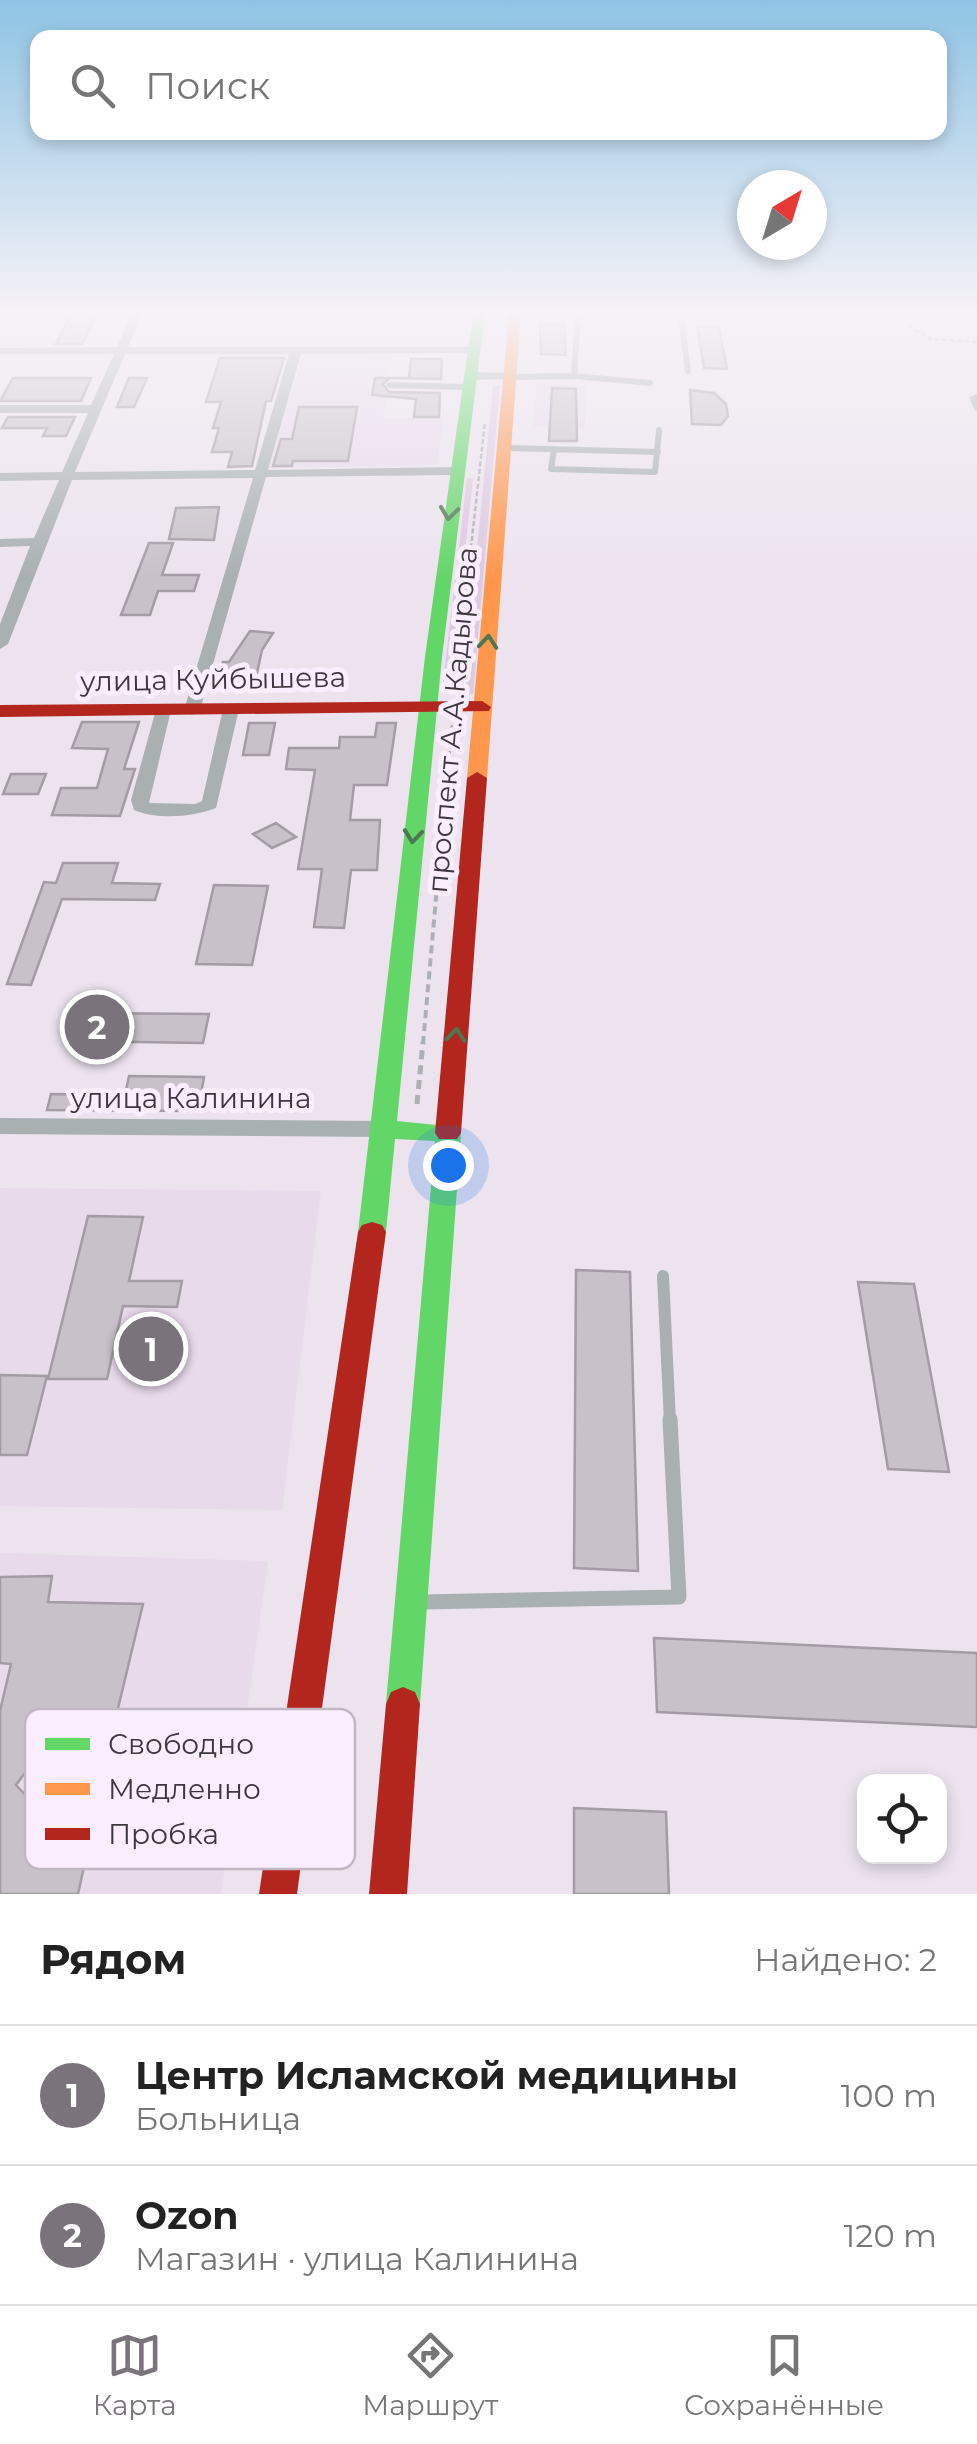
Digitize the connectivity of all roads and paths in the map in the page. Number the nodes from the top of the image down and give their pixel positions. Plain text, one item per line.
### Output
1 (100, 401) edge
2 (281, 401) edge
3 (465, 401) edge
4 (509, 401) edge
5 (0, 409) edge
6 (97, 409) junction
7 (660, 430) dead end
8 (504, 448) junction
9 (554, 449) junction
10 (658, 452) junction
11 (454, 471) junction
12 (259, 472) junction
13 (0, 477) edge
14 (69, 477) junction
15 (0, 542) edge
16 (38, 542) junction
17 (6, 614) edge
18 (0, 644) edge
19 (426, 707) junction
20 (482, 707) junction
21 (231, 709) junction
22 (163, 710) junction
23 (192, 710) junction
24 (0, 711) edge
25 (0, 1126) edge
26 (382, 1129) junction
27 (448, 1133) junction
28 (664, 1276) dead end
29 (411, 1602) junction
30 (303, 1709) edge
31 (281, 1869) edge
32 (278, 1894) edge
33 (388, 1894) edge

1 - 6 street
2 - 12 street
3 - 11 street, проспект А.А.Кадырова
4 - 8 street, проспект А.А.Кадырова
5 - 6 street
6 - 14 street
7 - 10 lane
8 - 9 lane
20 -> 8 street, проспект А.А.Кадырова
9 - 10 lane
9 - 10 lane
11 - 12 street
11 -> 19 street, проспект А.А.Кадырова
12 - 14 street
12 - 23 street
13 - 14 street
14 - 16 street
15 - 16 street
16 - 17 street
17 - 18 street
19 - 20 street, улица Куйбышева
19 - 21 street, улица Куйбышева
19 -> 26 street, проспект А.А.Кадырова
27 -> 20 street, проспект А.А.Кадырова
21 - 22 street
21 - 23 street, улица Куйбышева
22 - 23 street, улица Куйбышева
22 - 24 street, улица Куйбышева
25 - 26 street, улица Калинина
26 - 27 street
26 - 30 street, проспект А.А.Кадырова
27 - 29 street, проспект А.А.Кадырова
28 - 29 lane
29 - 33 street, проспект А.А.Кадырова
31 - 32 street, проспект А.А.Кадырова

